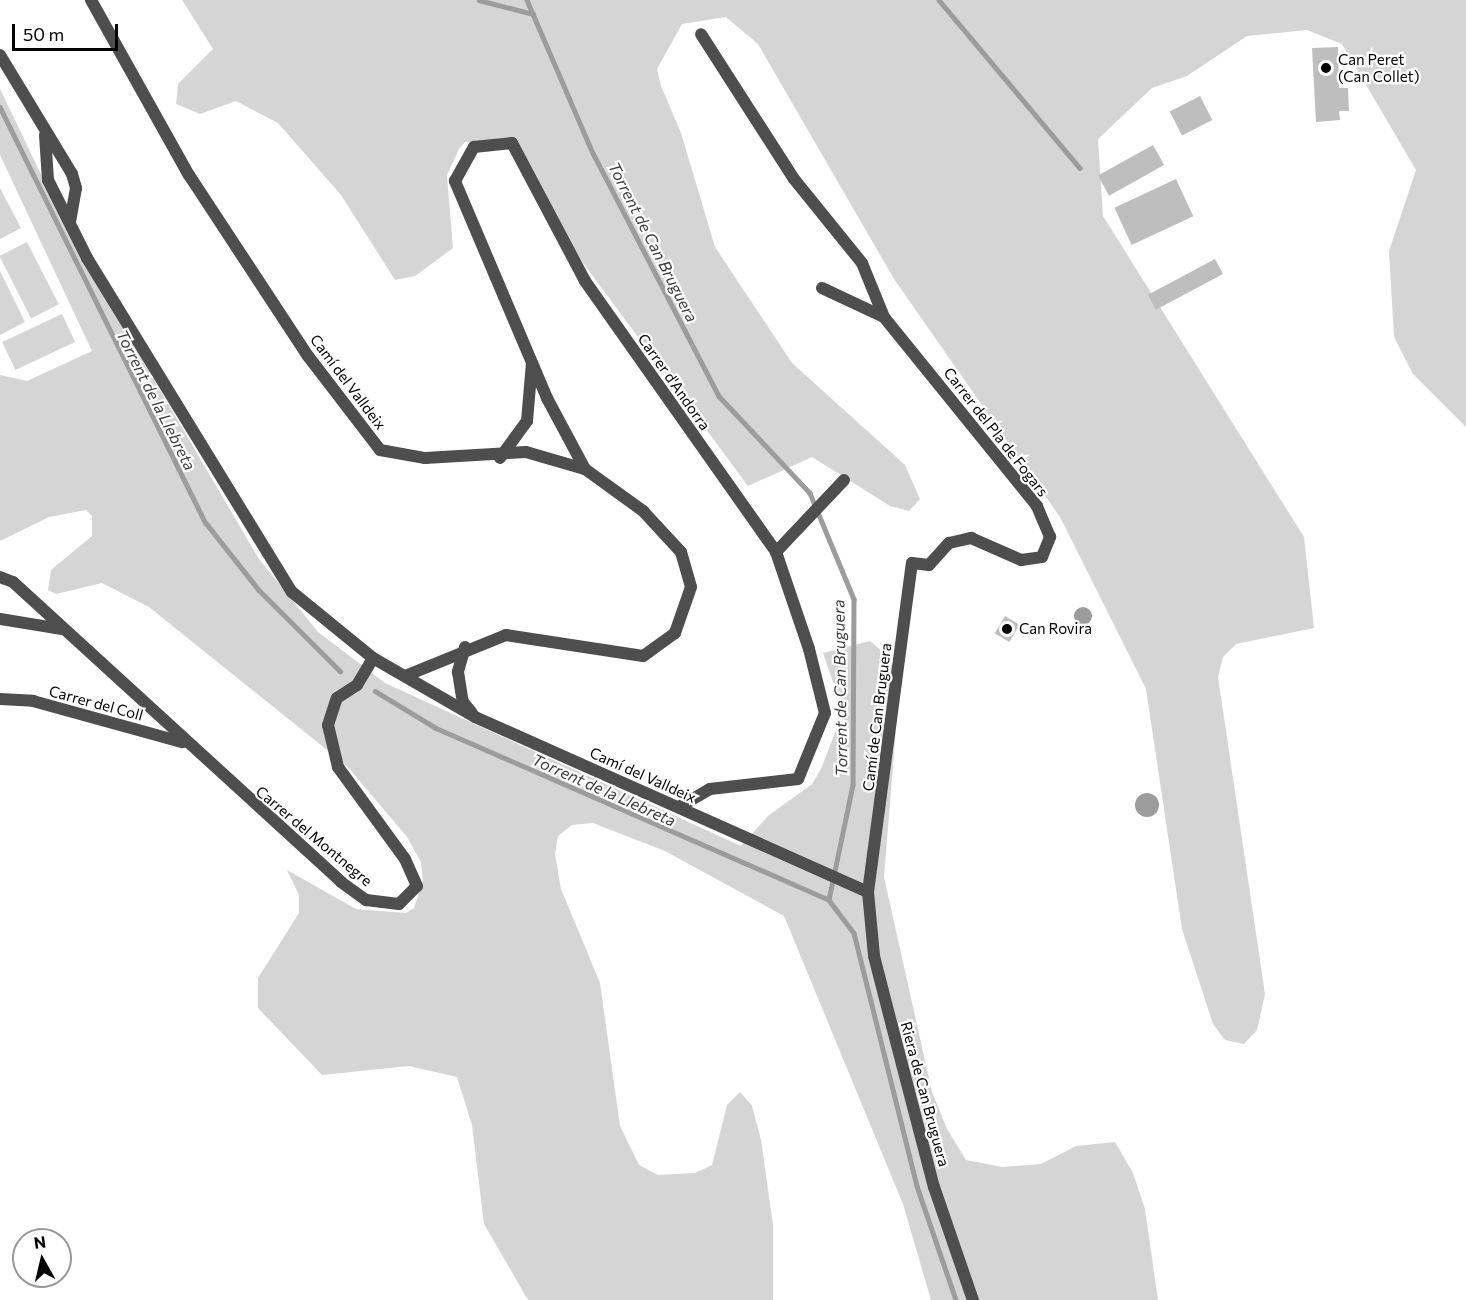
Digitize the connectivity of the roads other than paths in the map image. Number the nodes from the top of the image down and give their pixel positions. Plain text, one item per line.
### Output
1 (91, 0) edge
2 (701, 34) dead end
3 (0, 55) edge
4 (45, 135) junction
5 (70, 222) junction
6 (822, 288) dead end
7 (884, 317) junction
8 (532, 358) junction
9 (500, 458) junction
10 (585, 469) junction
11 (844, 480) dead end
12 (776, 552) junction
13 (929, 565) joint
14 (0, 577) edge
15 (0, 619) edge
16 (64, 629) junction
17 (465, 647) junction
18 (373, 658) junction
19 (405, 676) junction
20 (0, 699) edge
21 (475, 717) junction
22 (183, 742) junction
23 (679, 807) junction
24 (868, 892) junction
25 (972, 1300) edge

1 - 9 street, Camí del Valldeix
2 - 7 street, Carrer del Pla de Fogars
3 - 4 street
4 - 5 street
4 - 5 street
5 - 18 street
6 - 7 street, Carrer del Pla de Fogars
7 - 13 street, Carrer del Pla de Fogars
8 - 9 street, Carrer d'Andorra
8 - 10 street, Carrer d'Andorra
8 - 12 street, Carrer d'Andorra
9 - 10 street, Camí del Valldeix
10 - 17 street, Camí del Valldeix
11 - 12 street
12 - 23 street, Carrer d'Andorra
13 - 24 street, Camí de Can Bruguera
14 - 16 street, Carrer del Montnegre
15 - 16 street
16 - 22 street, Carrer del Montnegre
17 - 19 street, Camí del Valldeix
17 - 21 street
18 - 19 street
18 - 22 street, Carrer del Montnegre
19 - 21 street
20 - 22 street, Carrer del Coll
21 - 23 street, Camí del Valldeix
23 - 24 street, Camí del Valldeix
24 - 25 street, Riera de Can Bruguera

